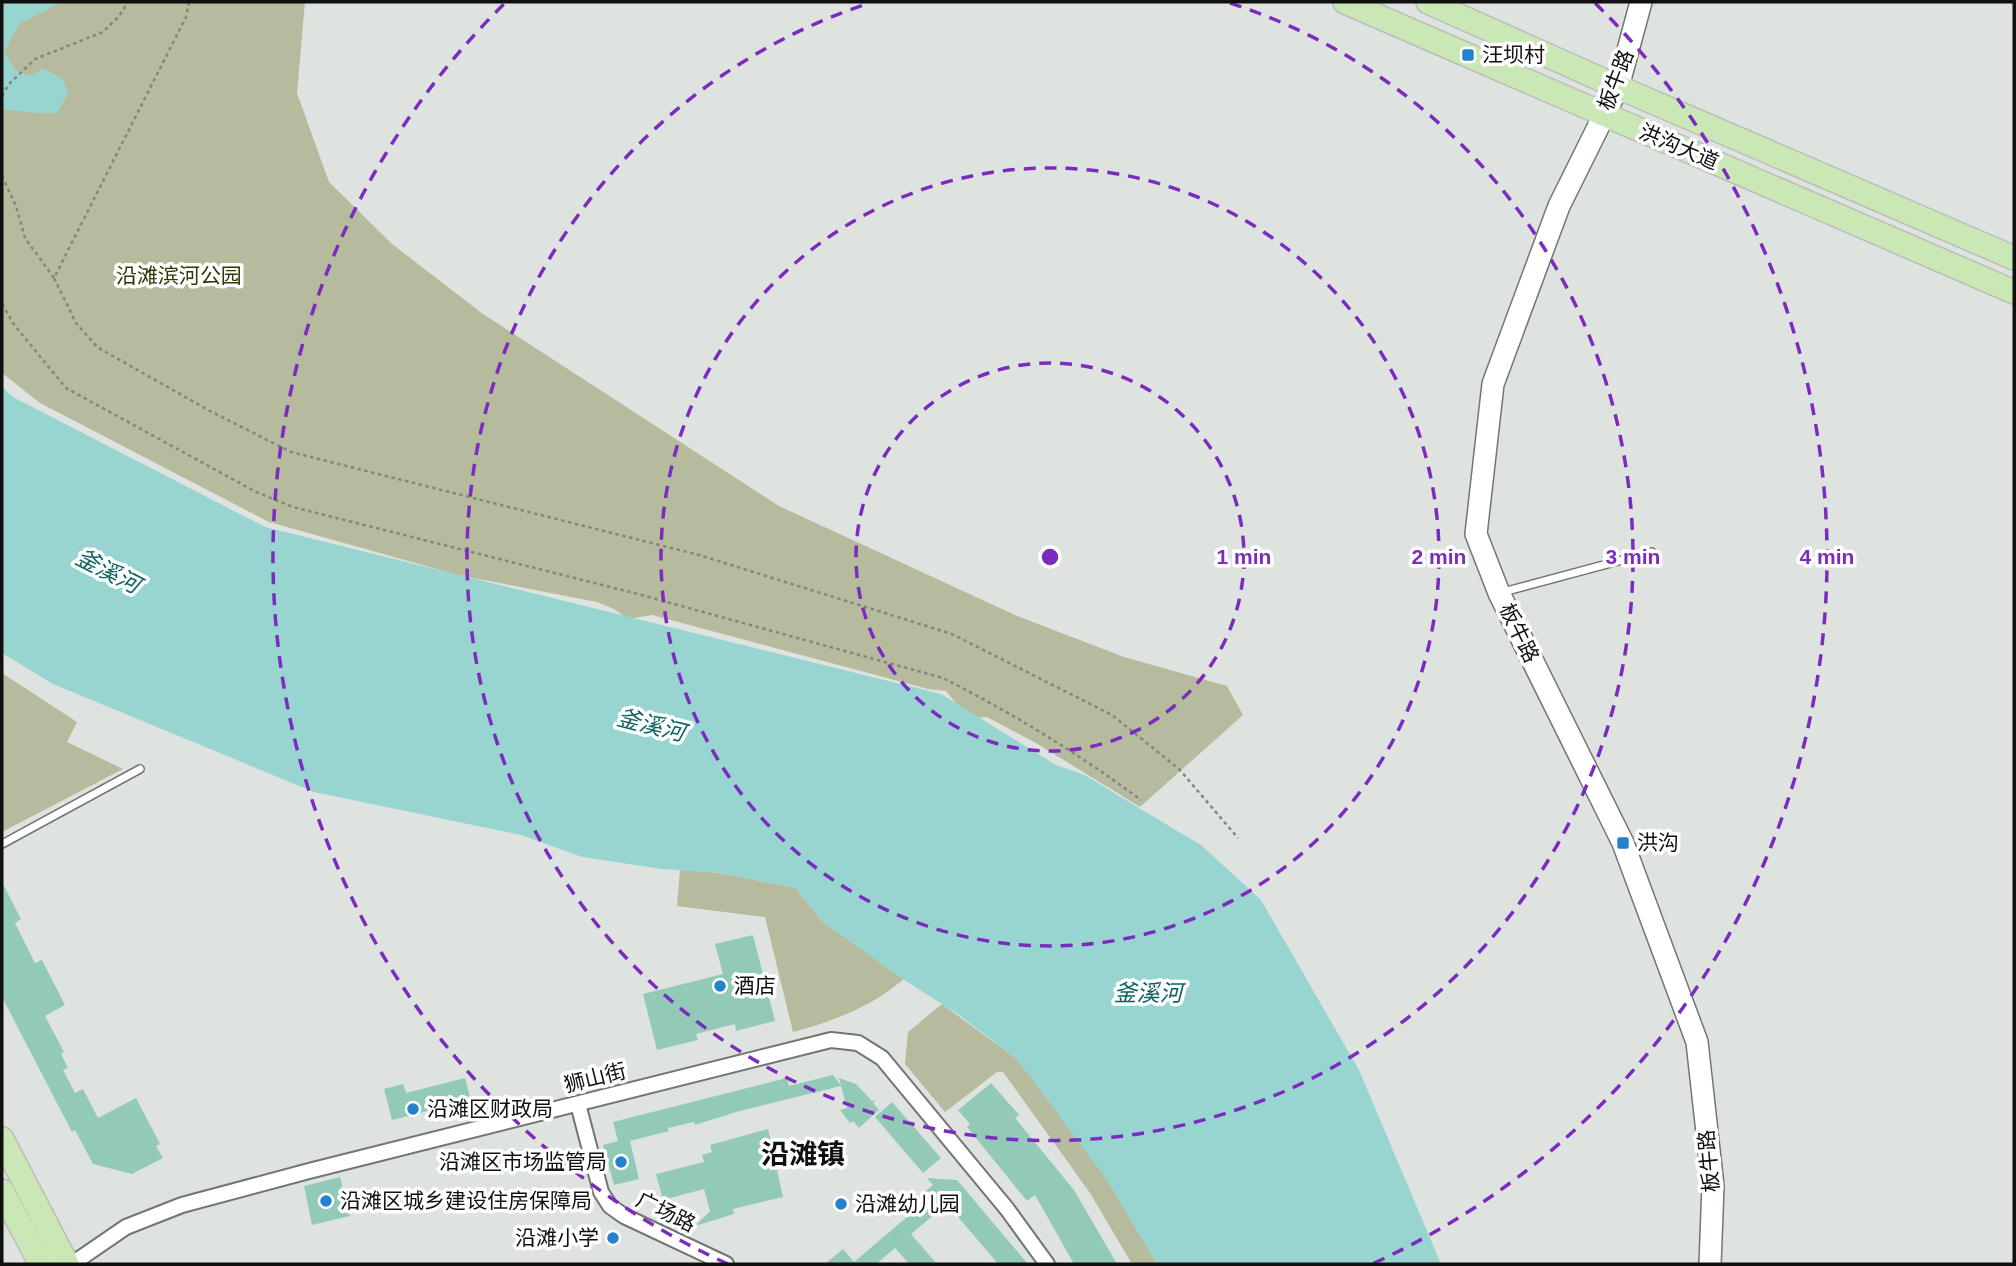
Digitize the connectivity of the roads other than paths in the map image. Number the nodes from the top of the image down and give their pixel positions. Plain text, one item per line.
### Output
1 (1345, 2) edge
2 (1427, 2) edge
3 (1641, 2) edge
4 (1618, 88) junction
5 (1604, 115) junction
6 (2014, 258) edge
7 (2014, 292) edge
8 (1652, 552) dead end
9 (1499, 593) junction
10 (140, 769) dead end
11 (2, 844) edge
12 (578, 1104) junction
13 (2, 1139) edge
14 (2, 1191) edge
15 (41, 1264) edge
16 (69, 1264) edge
17 (726, 1264) edge
18 (1047, 1264) edge
19 (1710, 1264) edge

1 - 5 main road, 洪沟大道
2 - 4 main road, 洪沟大道
3 - 4 main road, 板牛路
4 - 5 main road, 板牛路
4 - 6 main road, 洪沟大道
5 - 7 main road, 洪沟大道
5 - 9 main road, 板牛路
8 - 9 lane
9 - 19 main road, 板牛路
10 - 11 lane
12 - 16 street, 狮山街
12 - 17 street, 广场路
12 - 18 street, 狮山街
13 - 16 main road
14 - 15 main road

